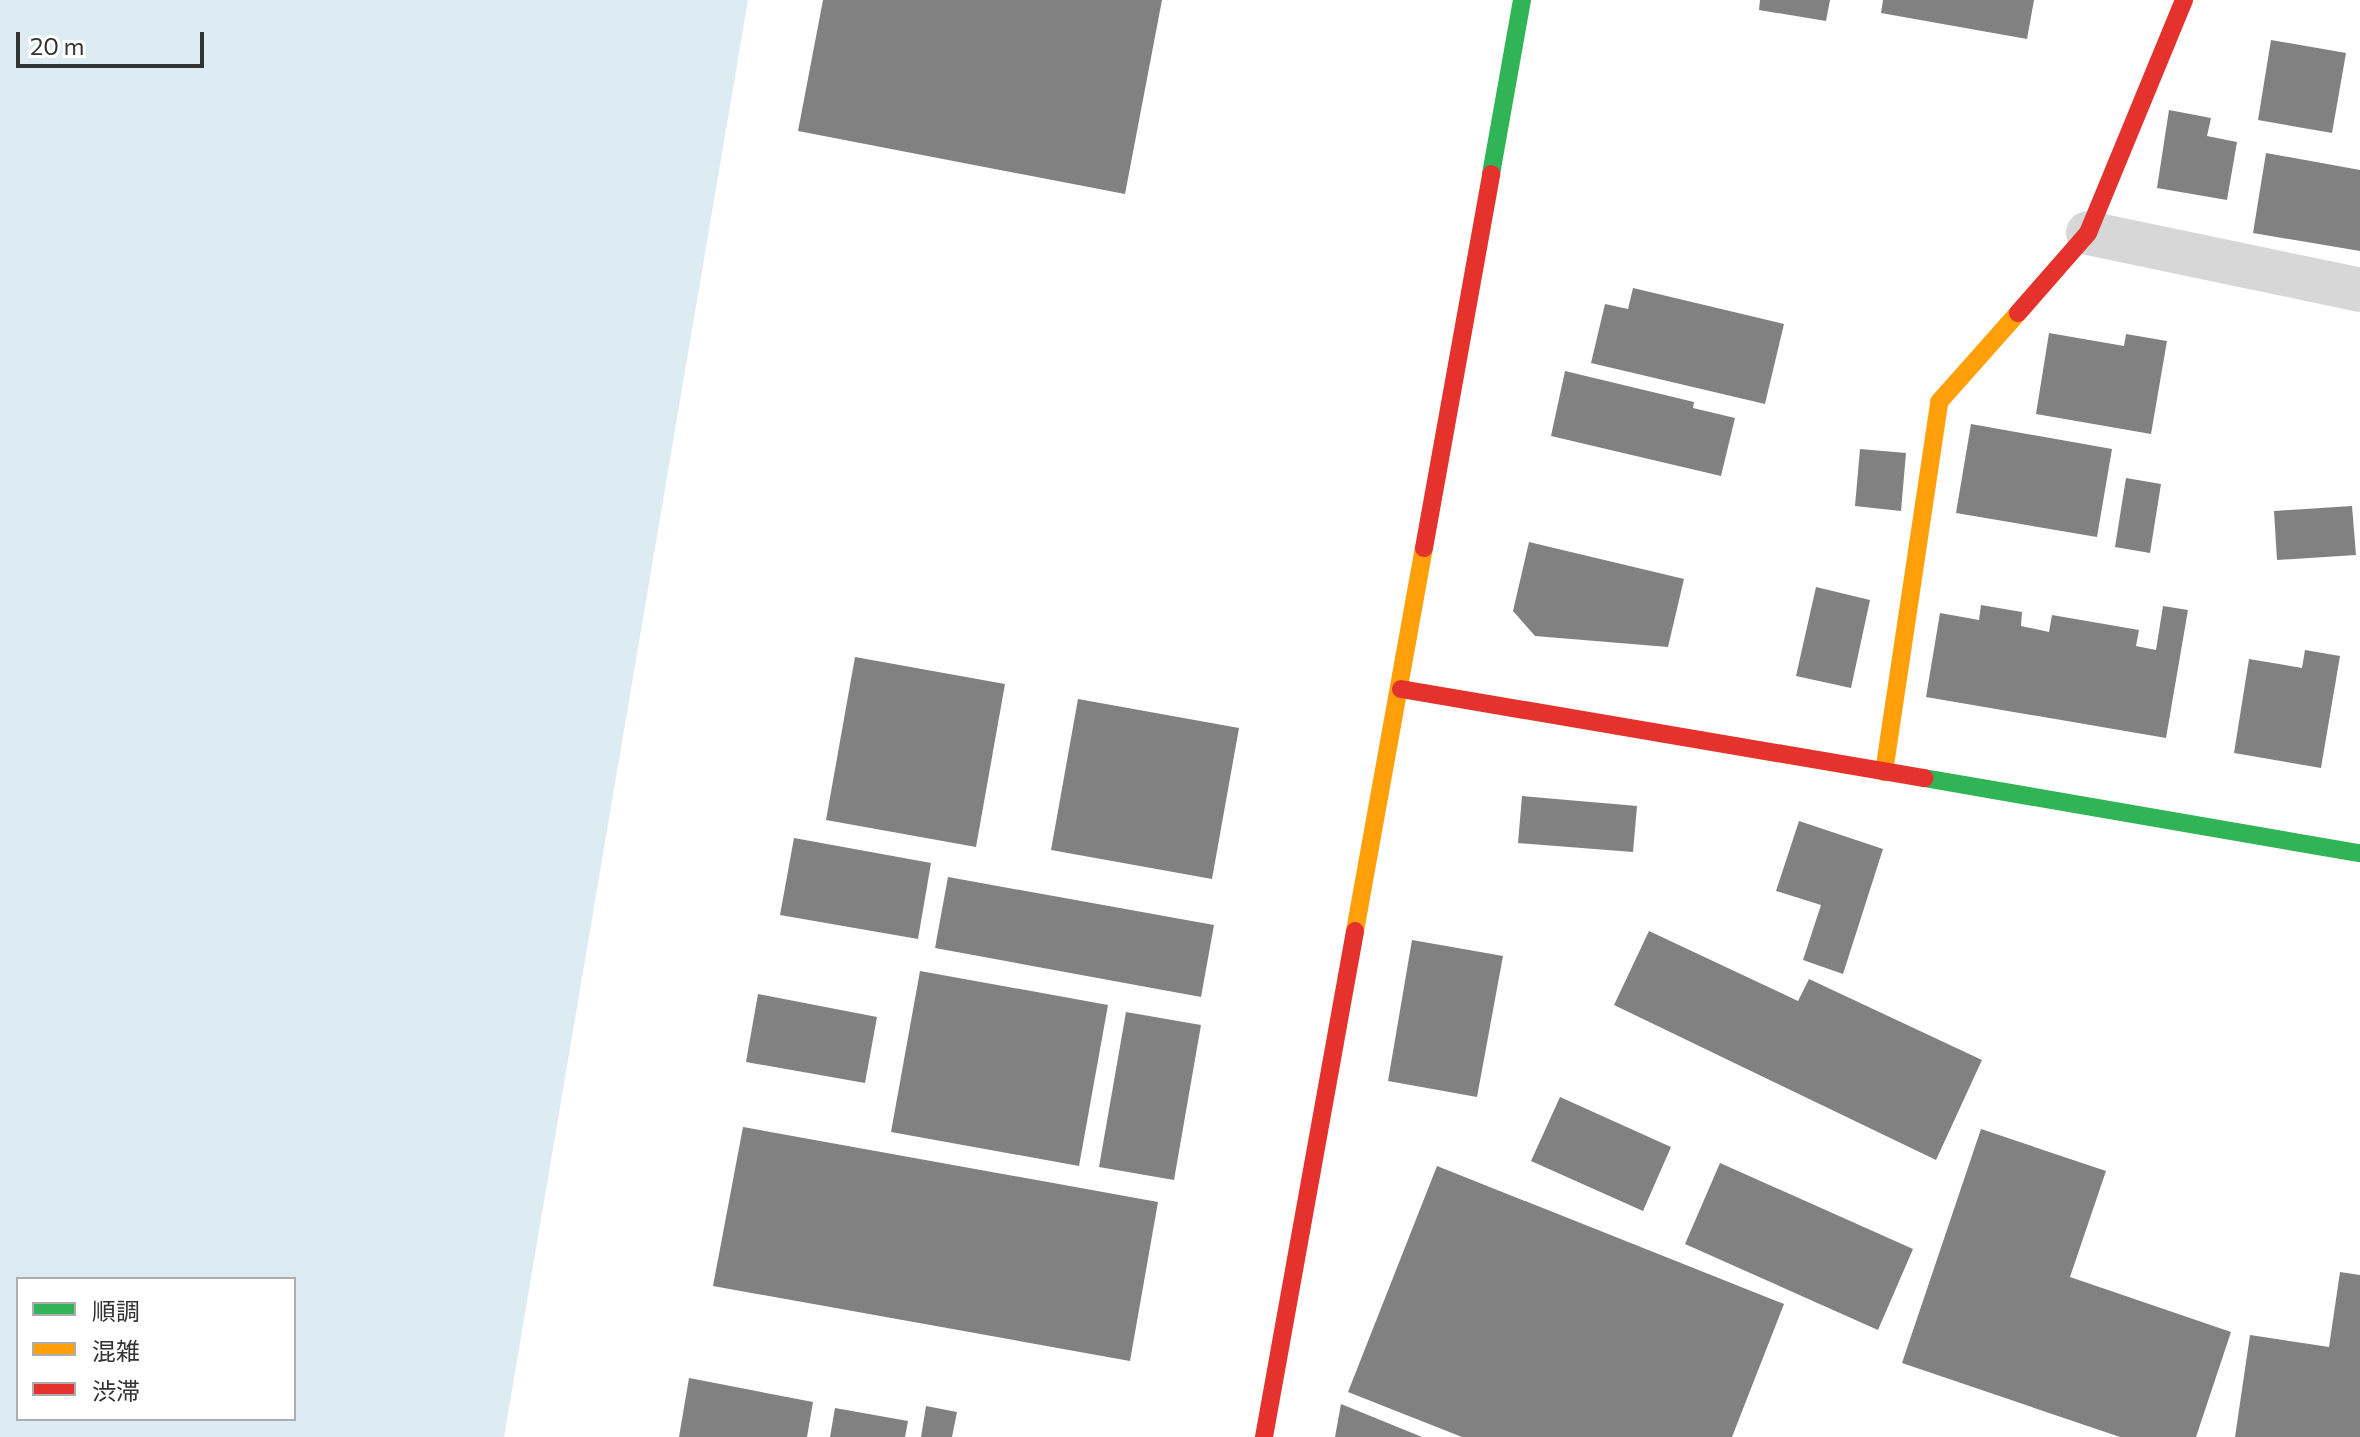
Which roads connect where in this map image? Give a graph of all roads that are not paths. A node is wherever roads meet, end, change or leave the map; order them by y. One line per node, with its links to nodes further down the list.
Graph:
1 (1522, 0): 5 (street)
2 (2184, 0): 3 (street)
3 (2088, 233): 4 (street); 6 (street)
4 (2360, 290)
5 (1401, 689): 6 (street); 8 (street)
6 (1884, 772): 7 (street)
7 (2360, 853)
8 (1264, 1437)

